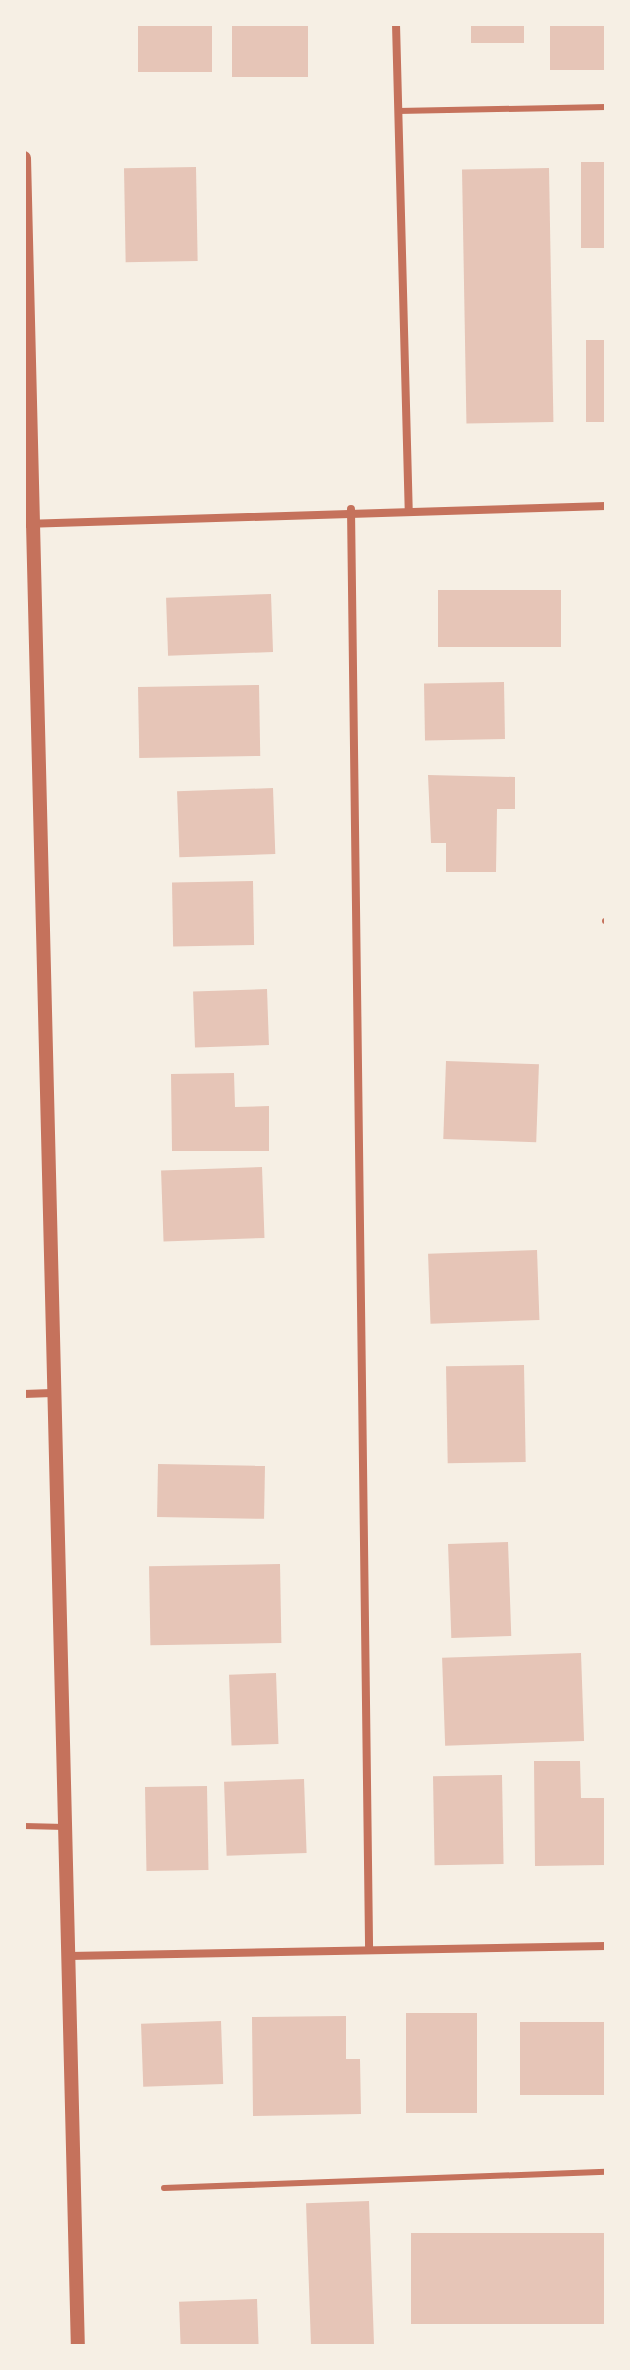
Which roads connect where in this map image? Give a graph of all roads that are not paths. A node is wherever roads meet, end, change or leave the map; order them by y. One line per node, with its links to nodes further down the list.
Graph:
1 (396, 24): 3 (street)
2 (606, 107): 3 (lane)
3 (398, 111): 6 (street)
4 (24, 158): 8 (street)
5 (606, 506): 6 (street)
6 (409, 508): 7 (street)
7 (351, 509): 8 (street); 14 (street)
8 (30, 524): 9 (street)
9 (52, 1393): 10 (street); 12 (street)
10 (24, 1394)
11 (24, 1826): 12 (lane)
12 (65, 1827): 15 (street)
13 (606, 1946): 14 (street)
14 (369, 1947): 15 (street)
15 (69, 1956): 18 (street)
16 (606, 2172): 17 (lane)
17 (164, 2188)
18 (78, 2346)

